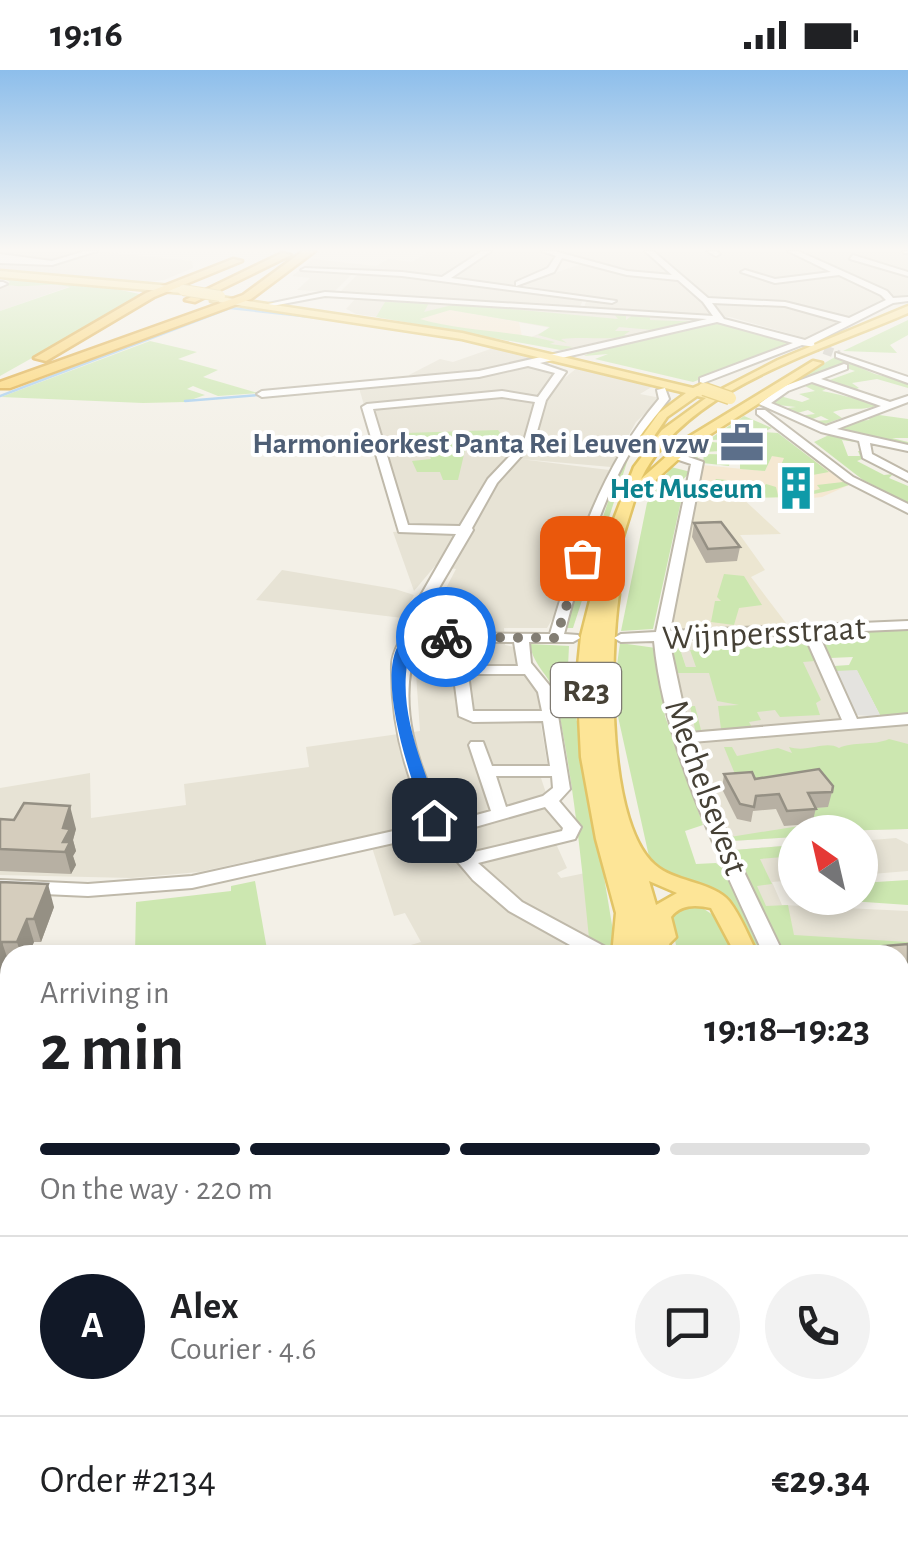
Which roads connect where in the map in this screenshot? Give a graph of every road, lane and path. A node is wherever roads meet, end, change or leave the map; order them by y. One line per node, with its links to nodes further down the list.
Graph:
1 (105, 321): 18 (highway)
2 (136, 321): 18 (highway)
3 (141, 321): 18 (highway)
4 (183, 321): 18 (highway)
5 (366, 321): 13 (main road)
6 (711, 321): 13 (street)
7 (726, 321): 12 (street)
8 (848, 321): 11 (street)
9 (856, 321): 11 (street)
10 (872, 321): 12 (main road, R23)
11 (852, 322): 12 (street)
12 (820, 348): 17 (street); 20 (main road, R23); 20 (main road); 20 (street); 26 (main road)
13 (562, 361): 14 (street); 14 (street); 19 (main road); 20 (main road); 24 (street)
14 (530, 363): 21 (street)
15 (844, 368): 16 (street)
16 (812, 379): 25 (street); 28 (street)
17 (908, 380)
18 (2, 384)
19 (659, 386): 20 (main road); 34 (street)
20 (701, 393): 26 (main road, bridge); 34 (main road, R23); 34 (main road)
21 (262, 394)
22 (908, 398): 25 (street)
23 (452, 400): 24 (street); 27 (street); 37 (street)
24 (541, 400): 37 (street)
25 (889, 401): 29 (street)
26 (744, 407): 28 (street); 28 (street); 33 (main road)
27 (457, 418)
28 (795, 425): 29 (street); 31 (street)
29 (826, 430): 30 (street); 31 (street)
30 (864, 438): 32 (street); 35 (street)
31 (804, 445): 36 (street)
32 (908, 448)
33 (674, 456): 34 (main road); 43 (street, Mechelsevest)
34 (635, 466): 41 (street); 55 (main road, R23); 58 (main road, R23)
35 (908, 478)
36 (908, 509)
37 (467, 530): 40 (street)
38 (908, 624): 39 (street, Wijnpersstraat)
39 (809, 630): 43 (street, Wijnpersstraat); 47 (street)
40 (410, 637): 41 (street); 54 (street)
41 (521, 638): 44 (street)
42 (621, 638): 43 (street, Wijnpersstraat)
43 (663, 638): 48 (street, Mechelsevest)
44 (529, 670): 45 (street); 45 (street)
45 (551, 716): 50 (street)
46 (908, 719): 47 (street)
47 (852, 724): 48 (street)
48 (682, 738): 66 (street, Mechelsevest)
49 (477, 745): 51 (street)
50 (561, 770): 51 (street); 52 (street)
51 (485, 772): 53 (street)
52 (549, 800): 53 (street); 56 (street)
53 (500, 813): 54 (street)
54 (438, 827): 56 (street); 57 (street)
55 (626, 846): 59 (main road); 63 (main road, R23)
56 (467, 860): 60 (street)
57 (0, 886)
58 (626, 910): 61 (main road); 62 (main road, R23)
59 (725, 913): 64 (main road); 65 (main road)
60 (586, 945)
61 (624, 945)
62 (638, 945)
63 (661, 945)
64 (663, 945)
65 (742, 945)
66 (769, 945)

